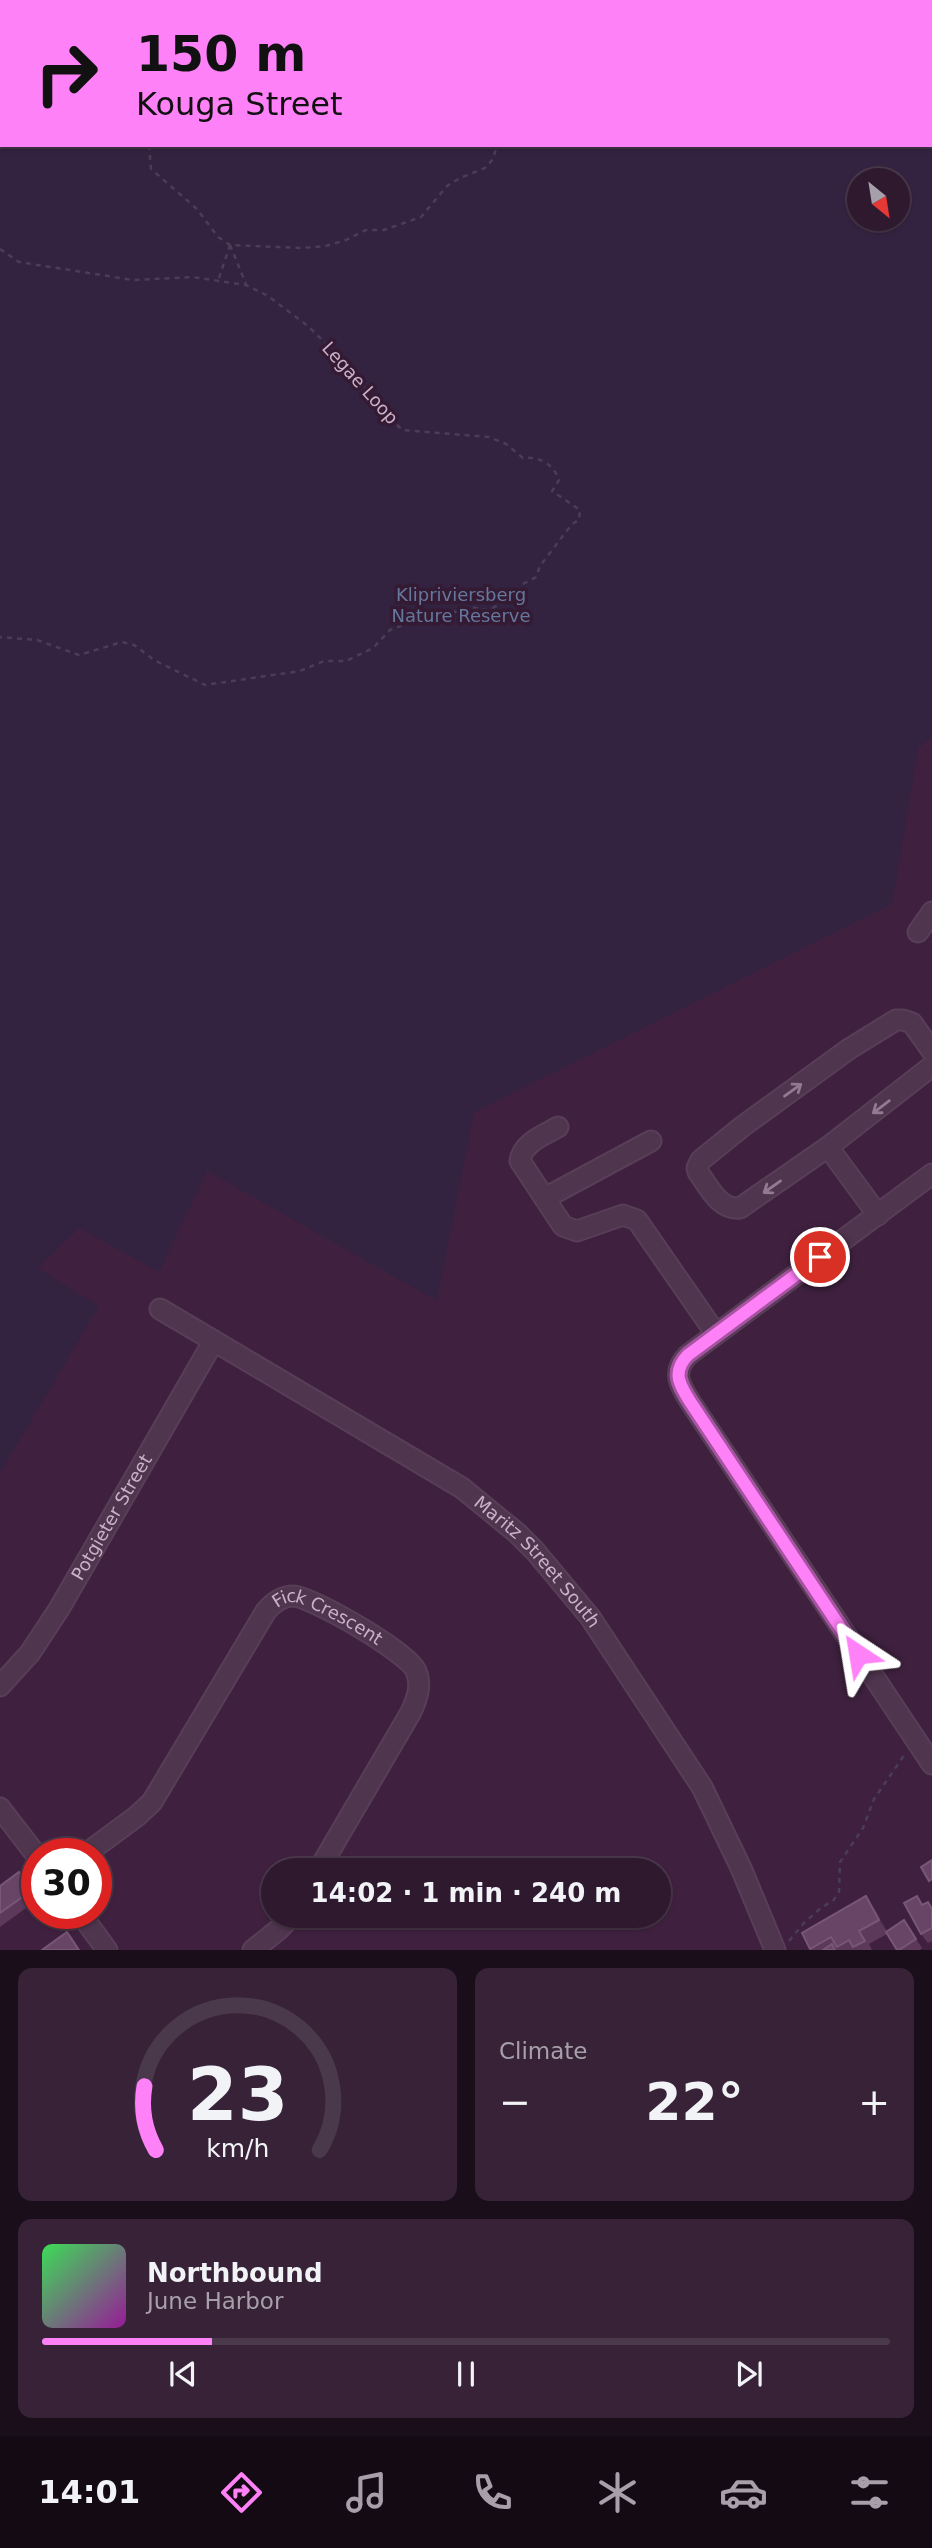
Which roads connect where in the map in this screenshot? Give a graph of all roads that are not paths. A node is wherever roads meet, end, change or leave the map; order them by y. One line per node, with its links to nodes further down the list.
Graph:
1 (932, 912): 2 (street)
2 (918, 932)
3 (932, 1051): 7 (street, one-way to 3)
4 (932, 1066): 7 (street, one-way to 7)
5 (558, 1127): 9 (street)
6 (651, 1141): 9 (street)
7 (828, 1147): 10 (street)
8 (932, 1174): 10 (street)
9 (545, 1198): 12 (street)
10 (877, 1214): 12 (street)
11 (160, 1309): 13 (street, Maritz Street South)
12 (716, 1334): 15 (street)
13 (213, 1342): 14 (street, Potgieter Street); 24 (street, Maritz Street South)
14 (0, 1686)
15 (932, 1764)
16 (0, 1808): 17 (street)
17 (23, 1838)
18 (108, 1838): 19 (street, Fick Crescent)
19 (326, 1858)
20 (280, 1928): 23 (street)
21 (92, 1929): 22 (street)
22 (107, 1950)
23 (253, 1950)
24 (775, 1950)

